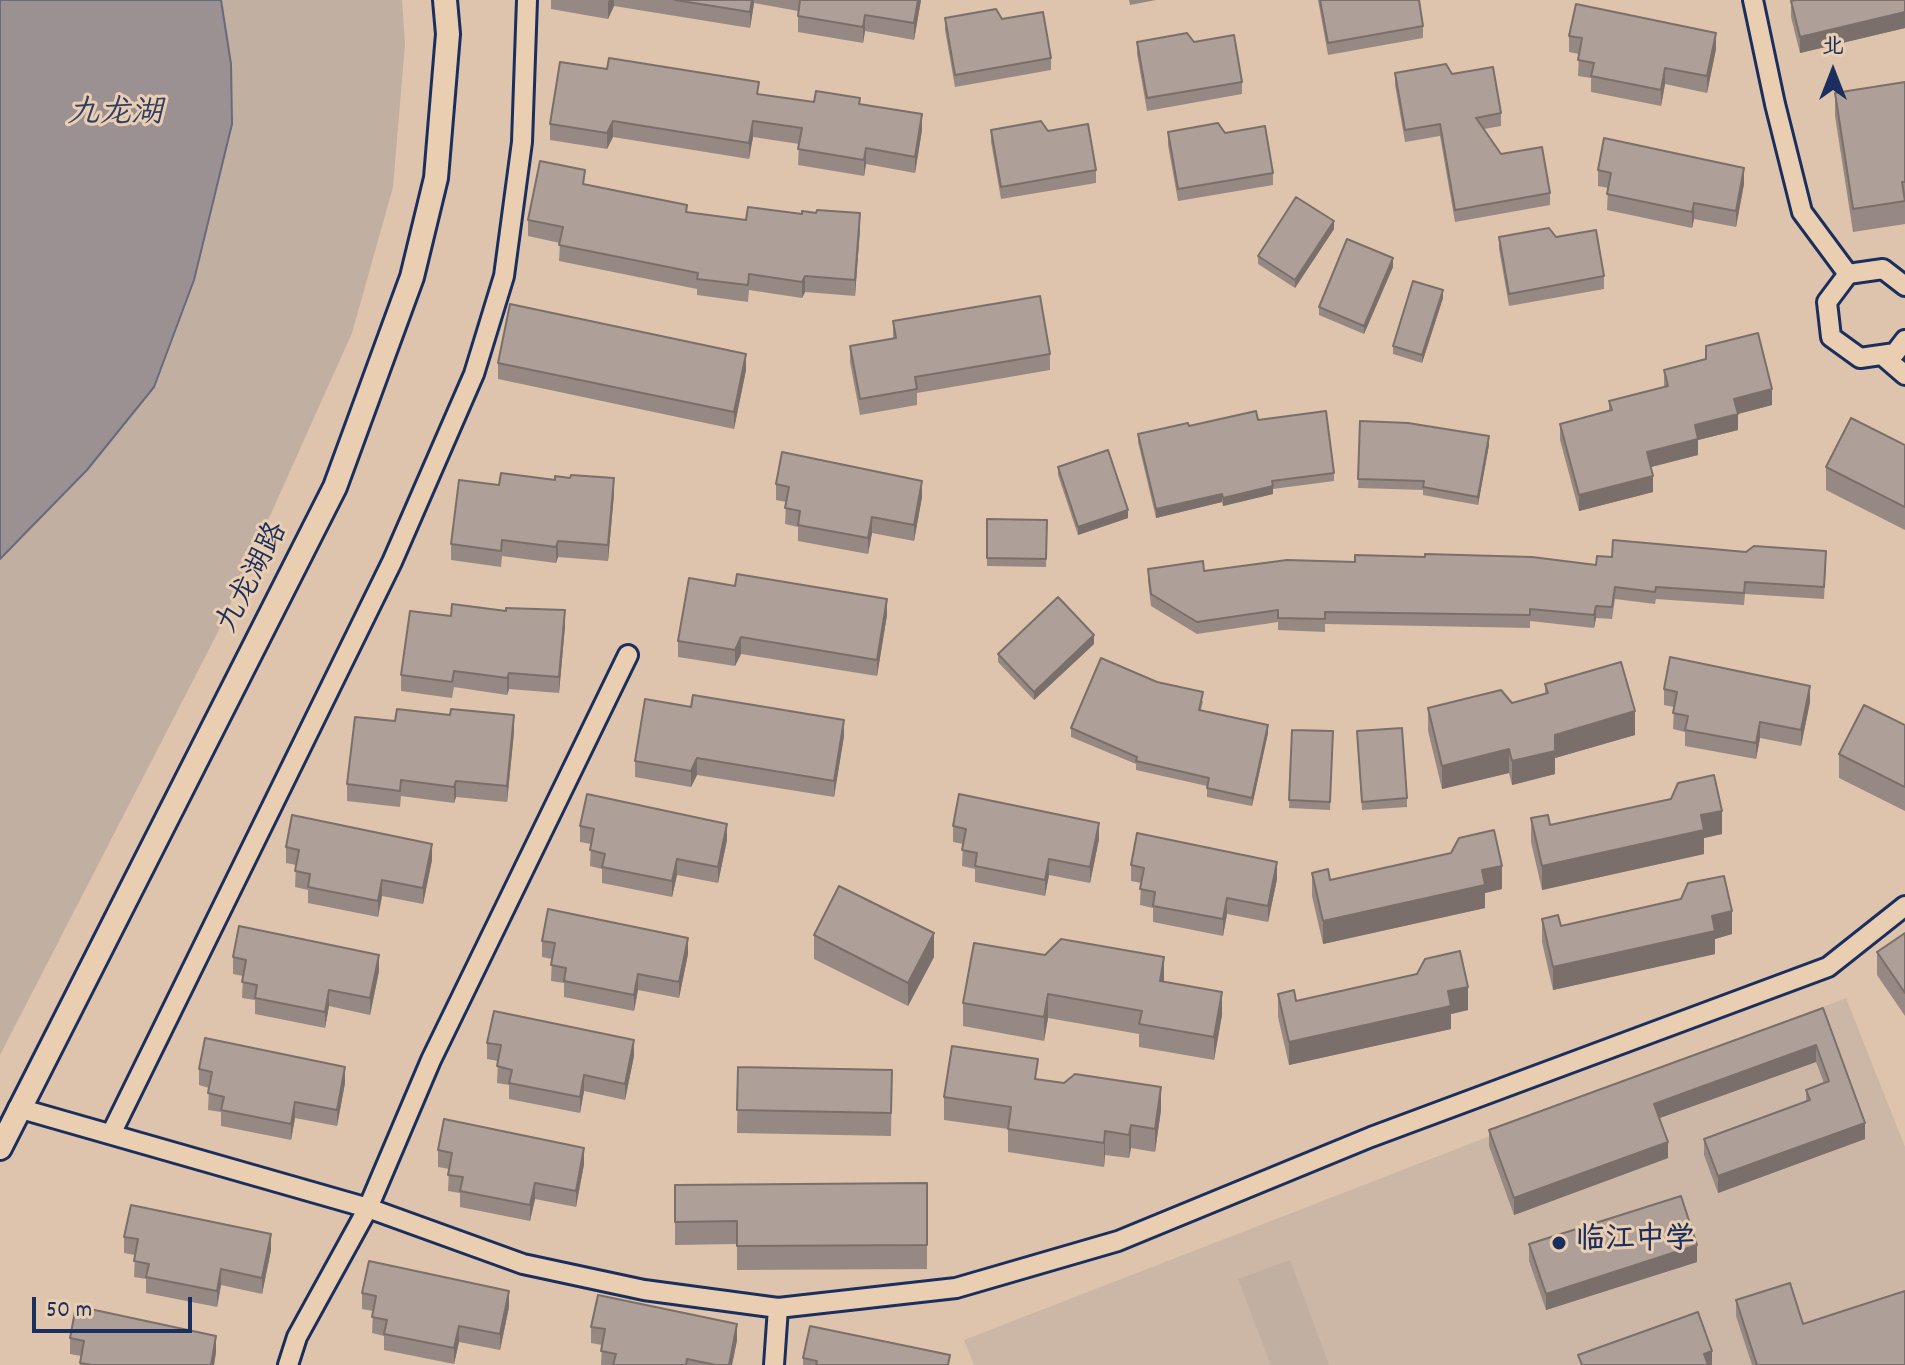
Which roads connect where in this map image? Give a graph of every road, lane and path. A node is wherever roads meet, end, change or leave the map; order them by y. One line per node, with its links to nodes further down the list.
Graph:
1 (445, 0): 11 (street, 九龙湖路)
2 (527, 0): 12 (street)
3 (1753, 0): 4 (street)
4 (1848, 274): 5 (street); 7 (street)
5 (1905, 286)
6 (1905, 340): 7 (street)
7 (1883, 356): 8 (street)
8 (1905, 375)
9 (628, 655): 14 (street)
10 (1905, 906): 15 (street)
11 (18, 1108): 12 (street); 13 (street, 九龙湖路)
12 (111, 1134): 14 (street)
13 (0, 1148)
14 (368, 1208): 15 (street); 16 (street)
15 (778, 1308): 17 (street)
16 (288, 1365)
17 (774, 1365)

